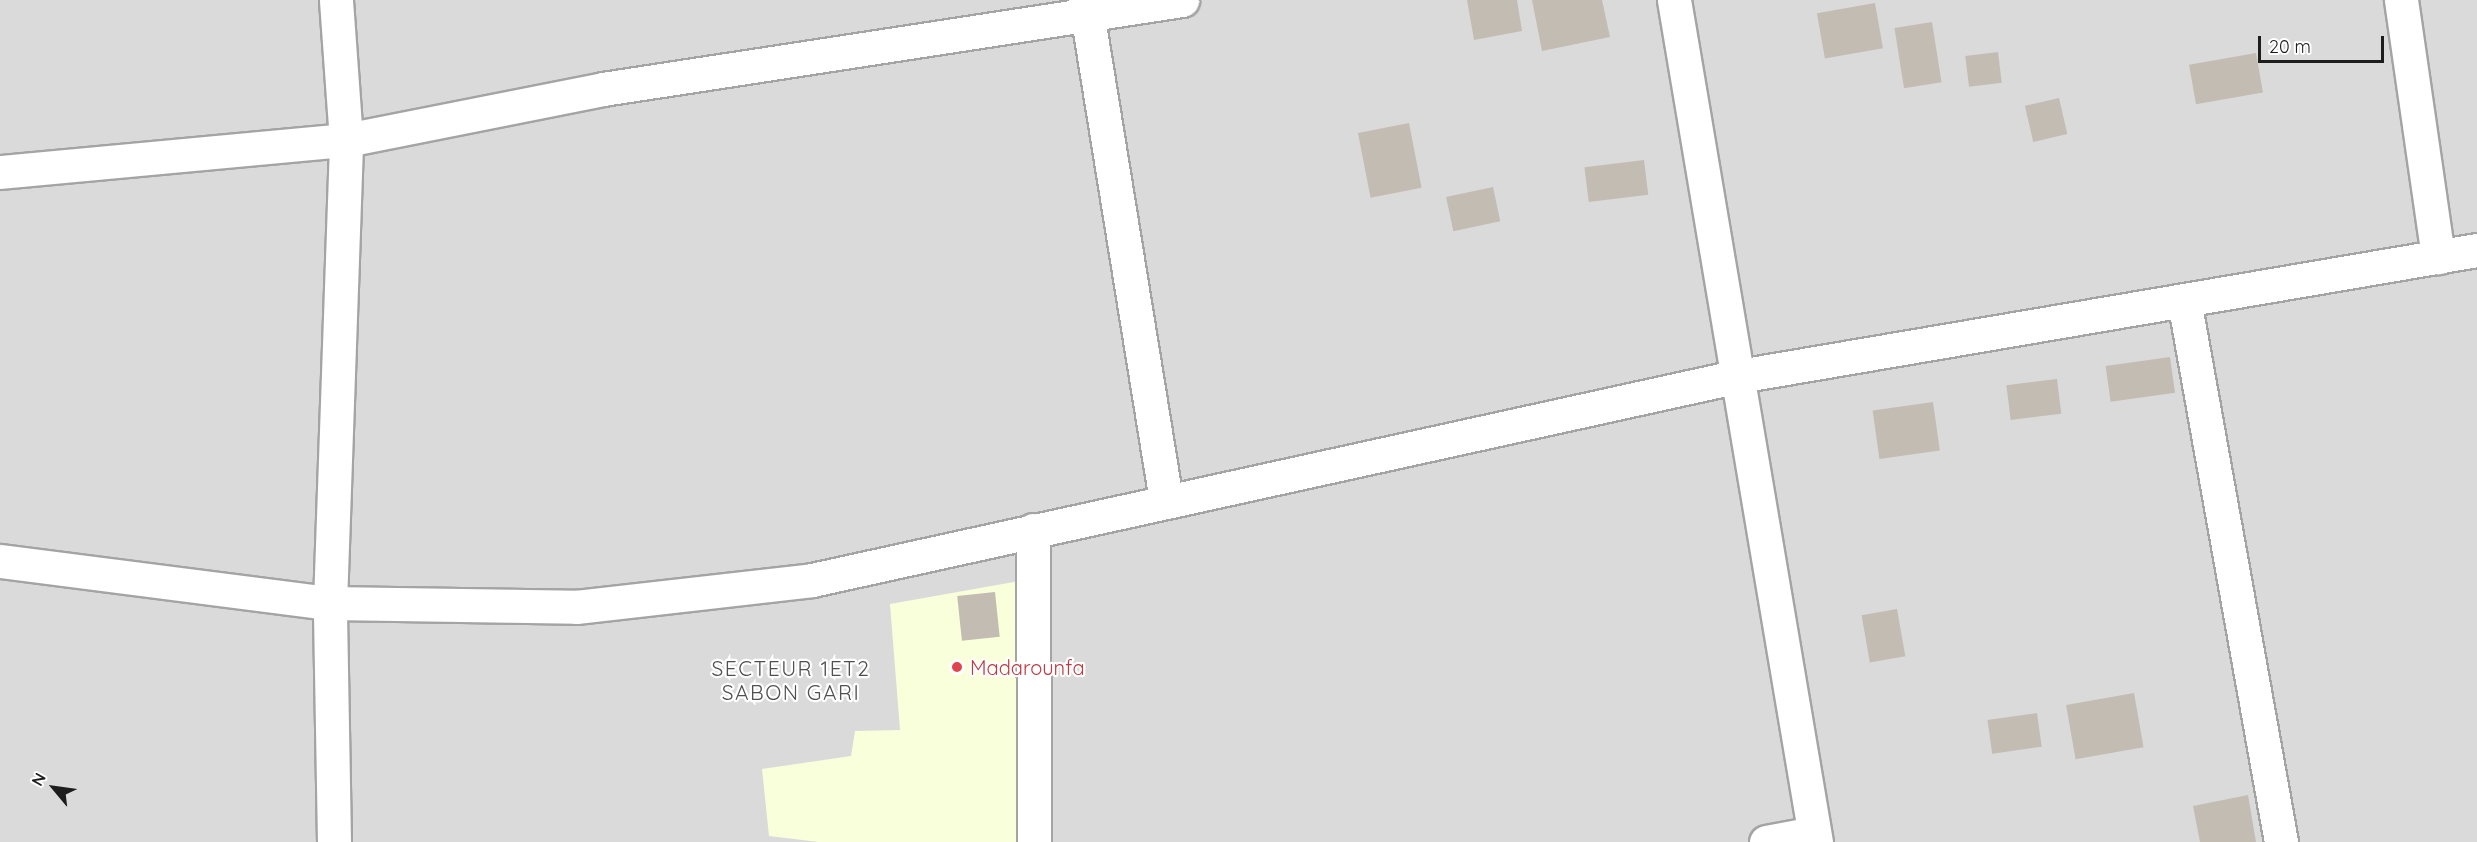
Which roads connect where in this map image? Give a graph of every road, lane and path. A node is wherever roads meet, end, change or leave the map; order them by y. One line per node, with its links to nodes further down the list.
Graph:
1 (336, 0): 6 (street)
2 (1182, 0): 5 (street)
3 (1674, 0): 11 (street)
4 (2401, 0): 9 (street)
5 (1086, 7): 6 (street); 12 (street)
6 (346, 140): 7 (street); 15 (street)
7 (0, 172)
8 (2477, 250): 9 (street)
9 (2438, 257): 10 (street)
10 (2184, 300): 11 (street); 20 (street)
11 (1739, 376): 12 (street); 16 (street)
12 (1166, 500): 13 (street)
13 (1033, 530): 15 (street); 18 (street)
14 (0, 561): 15 (street)
15 (330, 603): 17 (street)
16 (1815, 837): 19 (street)
17 (334, 842)
18 (1034, 842)
19 (1766, 842)
20 (2281, 842)

